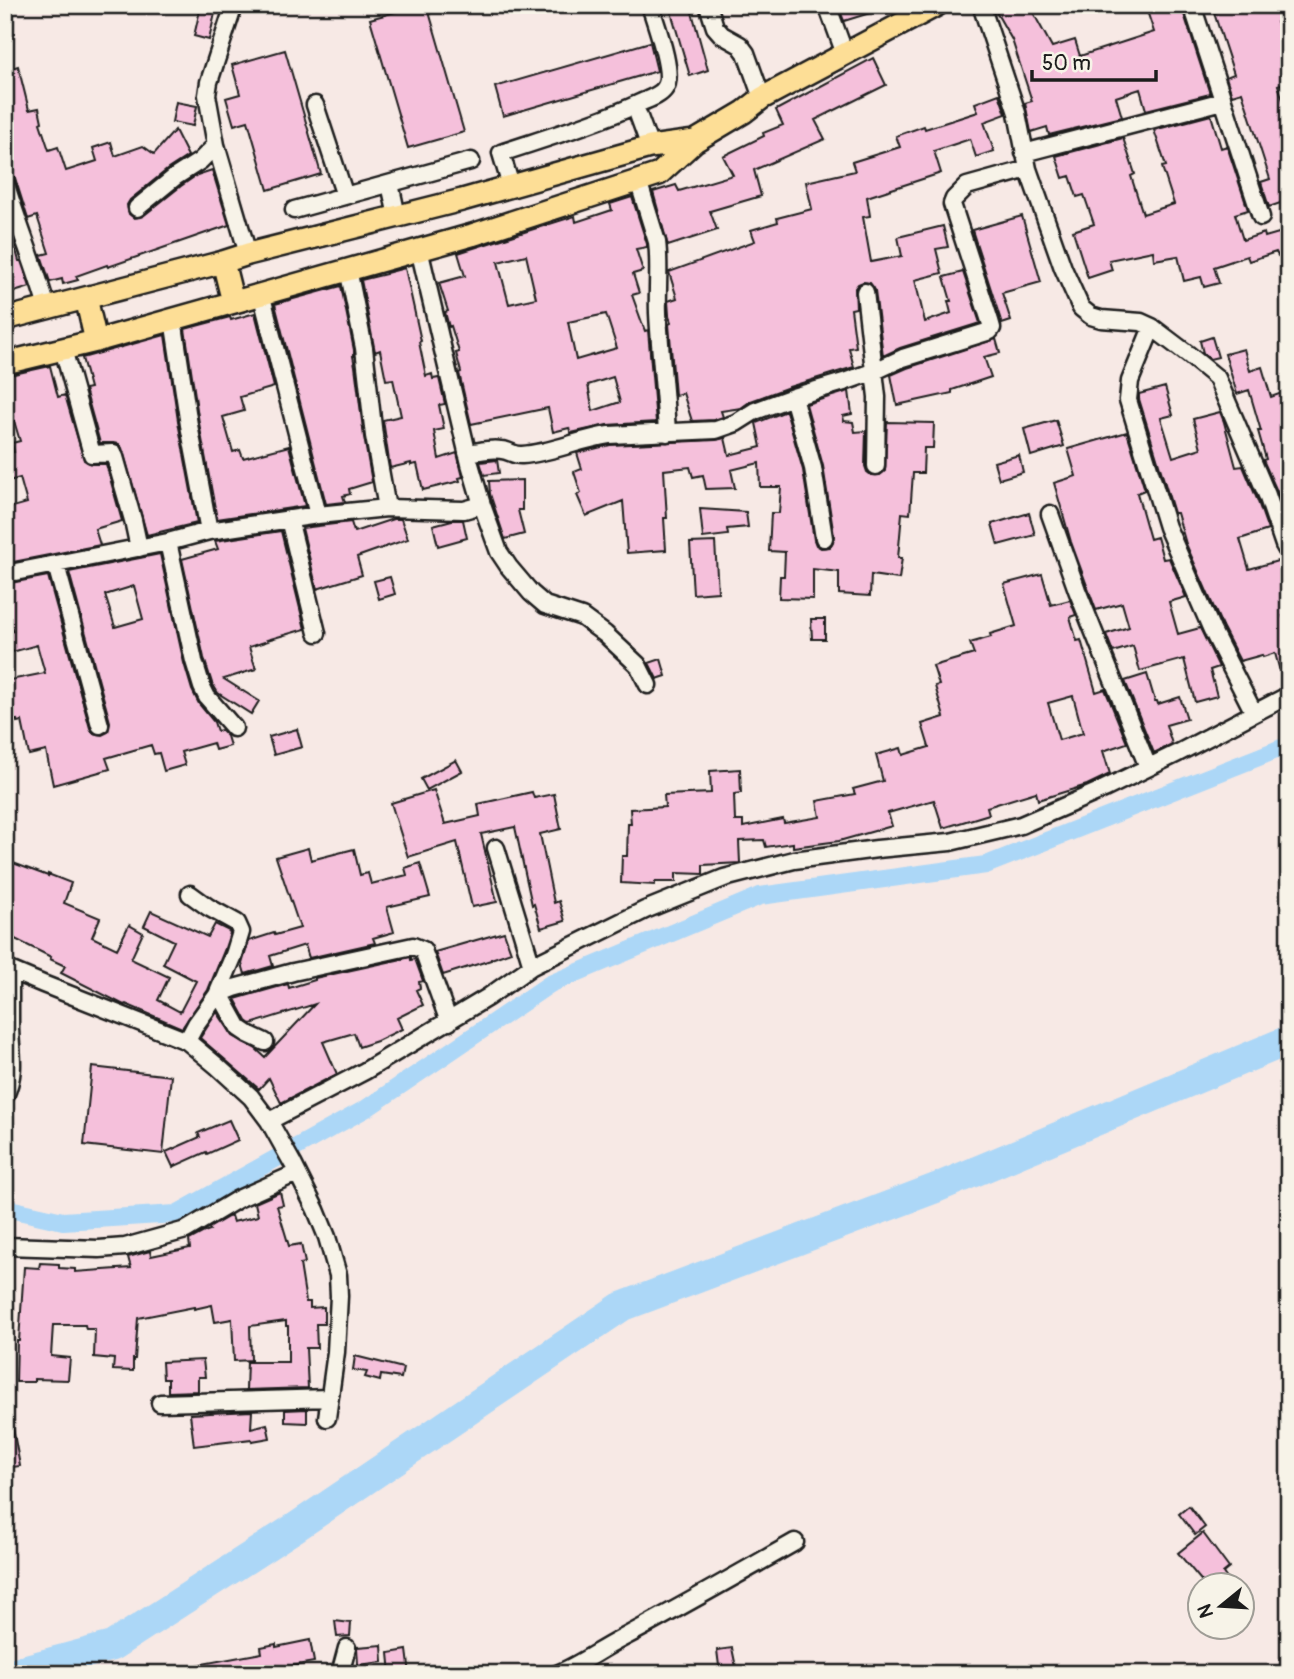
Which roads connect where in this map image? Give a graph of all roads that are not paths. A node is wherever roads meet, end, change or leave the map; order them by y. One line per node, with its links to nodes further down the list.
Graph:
1 (234, 5): 14 (street)
2 (650, 5): 12 (street)
3 (708, 5): 9 (street)
4 (827, 5): 8 (street)
5 (937, 5): 8 (main road)
6 (981, 5): 17 (street)
7 (1192, 5): 10 (street)
8 (845, 54): 9 (main road)
9 (762, 98): 13 (main road)
10 (1223, 101): 17 (street); 27 (street)
11 (315, 105): 22 (street)
12 (635, 106): 15 (street); 21 (street)
13 (695, 141): 15 (main road); 18 (main road)
14 (216, 145): 24 (street); 30 (street)
15 (650, 147): 21 (main road)
16 (471, 161): 20 (street)
17 (1026, 161): 40 (street); 44 (street)
18 (638, 180): 28 (main road); 46 (street)
19 (5, 182): 37 (street)
20 (390, 184): 22 (street); 26 (street)
21 (511, 186): 23 (main road)
22 (345, 196): 25 (street)
23 (462, 200): 26 (main road); 28 (main road)
24 (137, 208)
25 (294, 210)
26 (397, 216): 30 (main road)
27 (1261, 217)
28 (472, 235): 29 (main road)
29 (419, 249): 32 (main road); 47 (street)
30 (248, 254): 31 (main road)
31 (223, 262): 35 (main road); 36 (main road)
32 (348, 269): 34 (main road); 50 (street)
33 (865, 292): 44 (street)
34 (261, 293): 36 (main road); 52 (street)
35 (86, 298): 37 (main road); 41 (main road)
36 (233, 302): 39 (main road)
37 (47, 308): 38 (main road)
38 (5, 319)
39 (173, 319): 41 (main road); 54 (street)
40 (1152, 327): 58 (street); 64 (street)
41 (96, 341): 42 (main road)
42 (63, 349): 43 (main road); 57 (street)
43 (5, 363)
44 (875, 371): 45 (street); 48 (street)
45 (793, 397): 46 (street); 55 (street)
46 (667, 433): 47 (street)
47 (467, 453): 49 (street)
48 (876, 466)
49 (482, 505): 50 (street); 62 (street)
50 (387, 508): 52 (street)
51 (1050, 514): 67 (street)
52 (318, 515): 53 (street)
53 (289, 519): 54 (street); 61 (street)
54 (209, 531): 56 (street)
55 (824, 538)
56 (168, 542): 57 (street); 66 (street)
57 (139, 548): 59 (street)
58 (1289, 554)
59 (56, 565): 60 (street); 65 (street)
60 (5, 574)
61 (317, 633)
62 (649, 685)
63 (1289, 695): 64 (street)
64 (1254, 713): 67 (street)
65 (100, 725)
66 (234, 728)
67 (1148, 767): 70 (street)
68 (496, 848): 70 (street)
69 (190, 894): 72 (street)
70 (532, 966): 73 (street)
71 (8, 969): 74 (street); 76 (street)
72 (218, 995): 73 (street); 74 (street); 75 (street)
73 (449, 1022): 77 (street)
74 (187, 1041): 77 (street)
75 (265, 1042)
76 (5, 1096)
77 (273, 1127): 78 (street)
78 (295, 1169): 79 (street); 80 (street)
79 (5, 1246)
80 (330, 1398): 81 (street); 82 (street)
81 (159, 1403)
82 (327, 1418)
83 (795, 1542): 86 (street)
84 (347, 1648): 85 (street)
85 (340, 1674)
86 (557, 1674)

